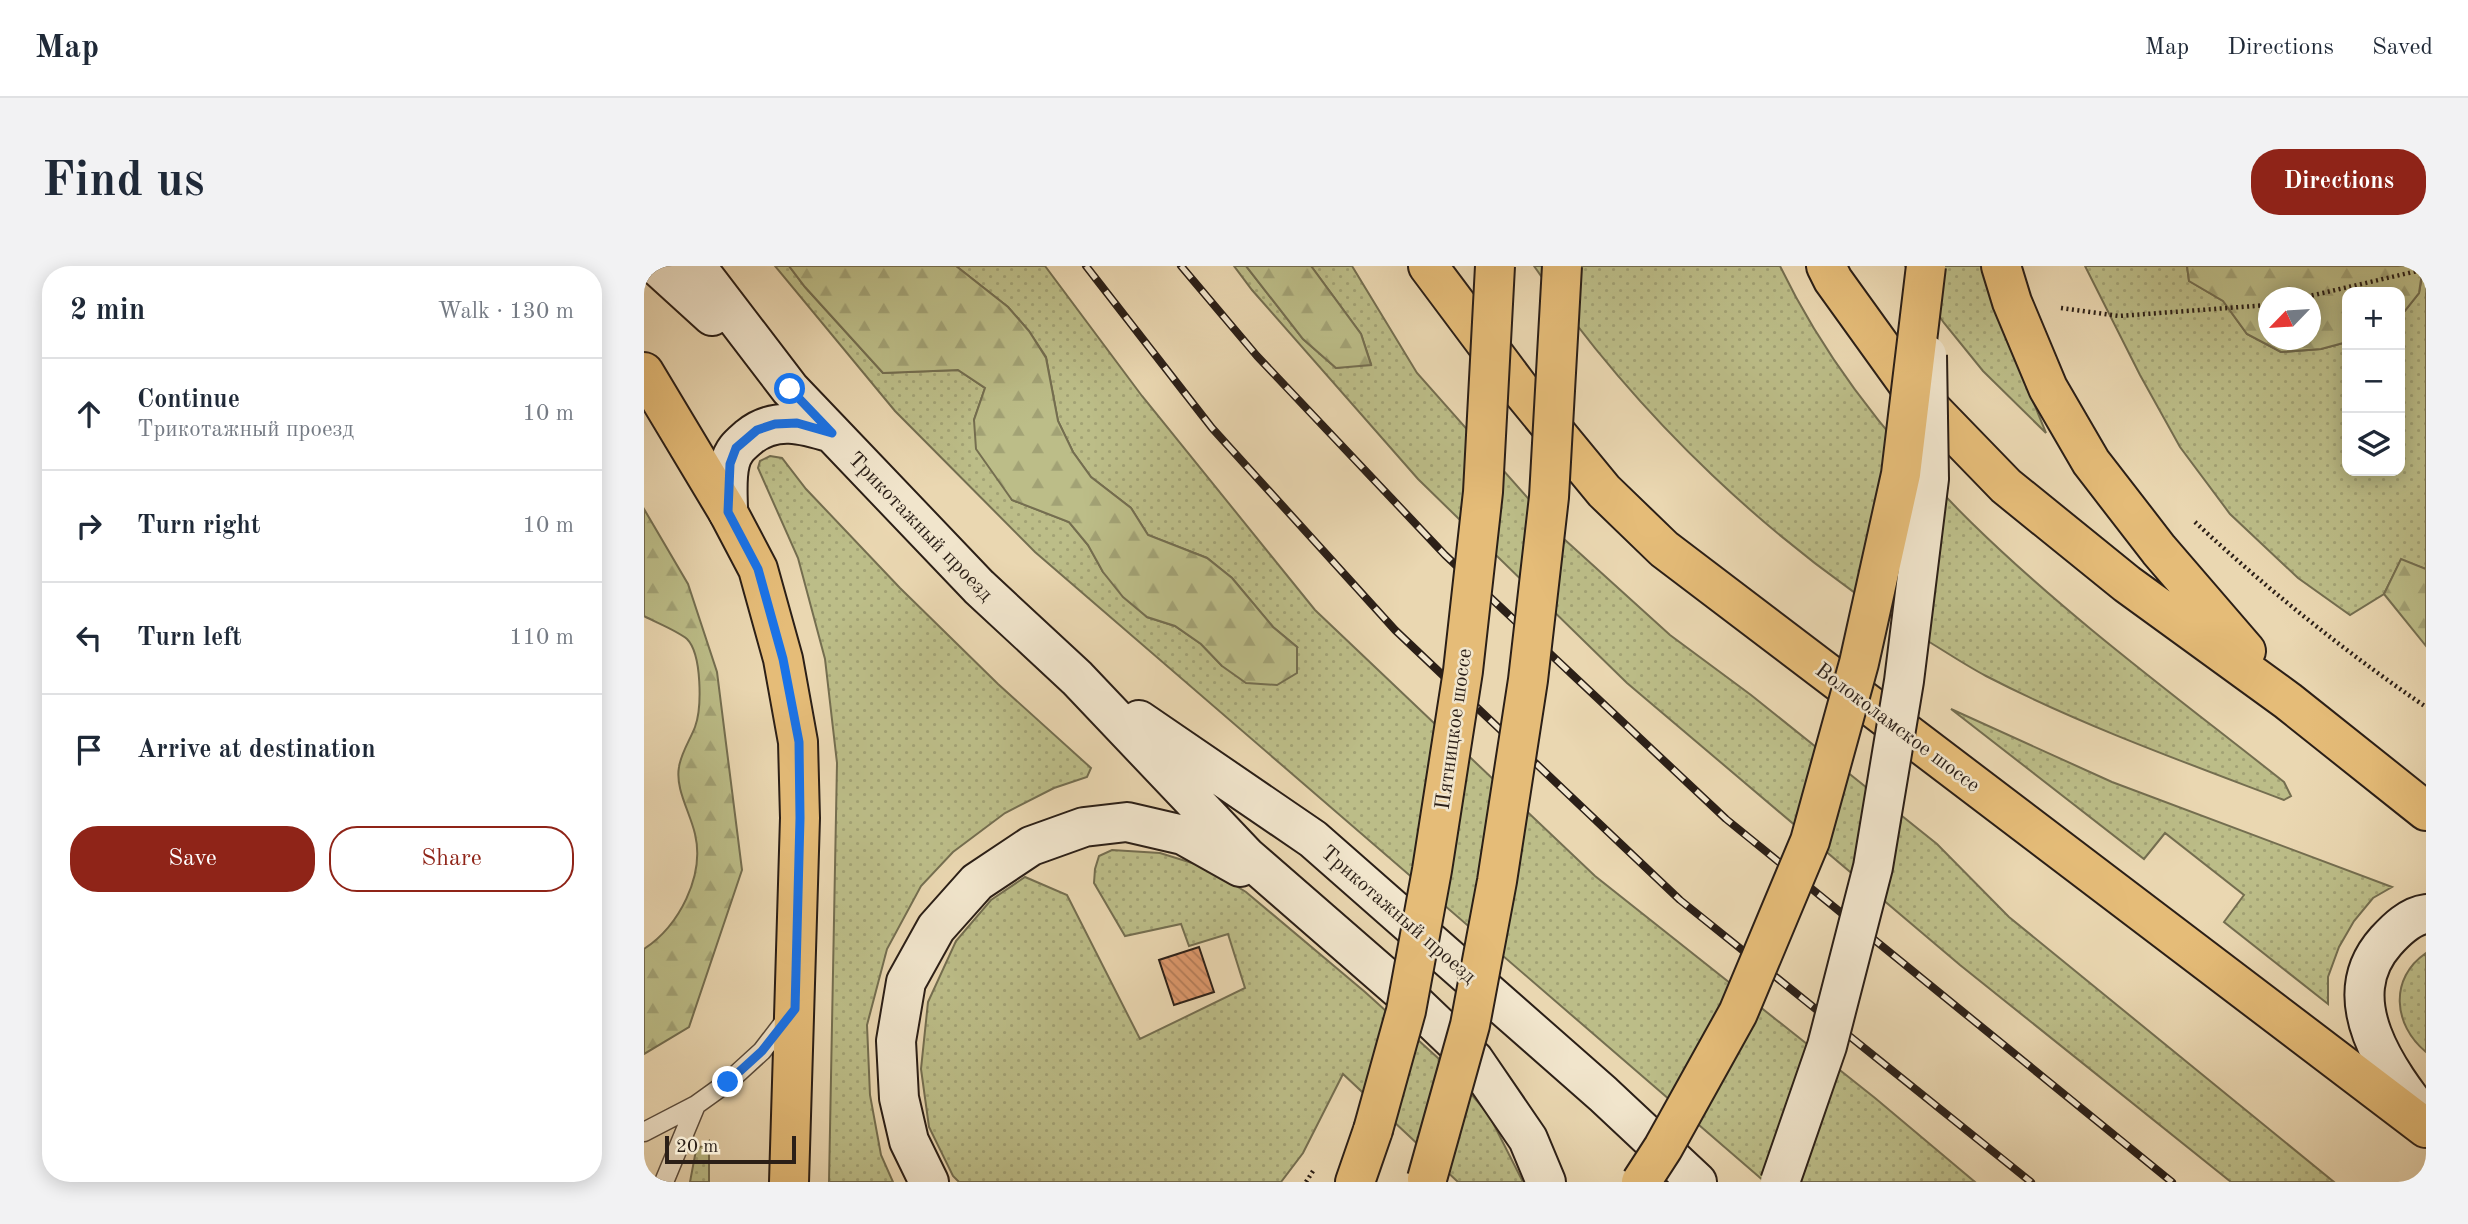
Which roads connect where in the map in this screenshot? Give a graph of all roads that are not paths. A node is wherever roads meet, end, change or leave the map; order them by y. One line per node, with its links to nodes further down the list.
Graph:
1 (657, 266): 10 (main road)
2 (696, 266): 10 (main road, Трикотажный проезд)
3 (1428, 266): 21 (main road, Волоколамское шоссе)
4 (1495, 266): 22 (main road, Пятницкое шоссе, bridge)
5 (1562, 266): 24 (main road, bridge)
6 (1826, 266): 14 (main road)
7 (1926, 266): 31 (main road, bridge); 33 (main road, bridge)
8 (2001, 266): 14 (main road)
9 (644, 372): 12 (main road)
10 (790, 389): 11 (main road, Трикотажный проезд)
11 (832, 433): 12 (main road); 13 (main road, Трикотажный проезд)
12 (728, 512): 18 (main road)
13 (1077, 678): 17 (main road, Трикотажный проезд); 32 (main road, Трикотажный проезд)
14 (2288, 701): 15 (main road)
15 (2418, 802)
16 (2426, 914): 20 (main road)
17 (1311, 915): 27 (main road); 30 (main road, Трикотажный проезд)
18 (795, 1009): 19 (lane); 26 (main road)
19 (696, 1105): 23 (lane); 25 (lane)
20 (2426, 1120)
21 (2426, 1128)
22 (1373, 1130): 28 (main road); 29 (main road, Пятницкое шоссе)
23 (644, 1132)
24 (1427, 1181)
25 (663, 1182)
26 (789, 1182)
27 (929, 1182)
28 (1338, 1182)
29 (1355, 1182)
30 (1546, 1182)
31 (1641, 1182)
32 (1697, 1182)
33 (1780, 1182)

